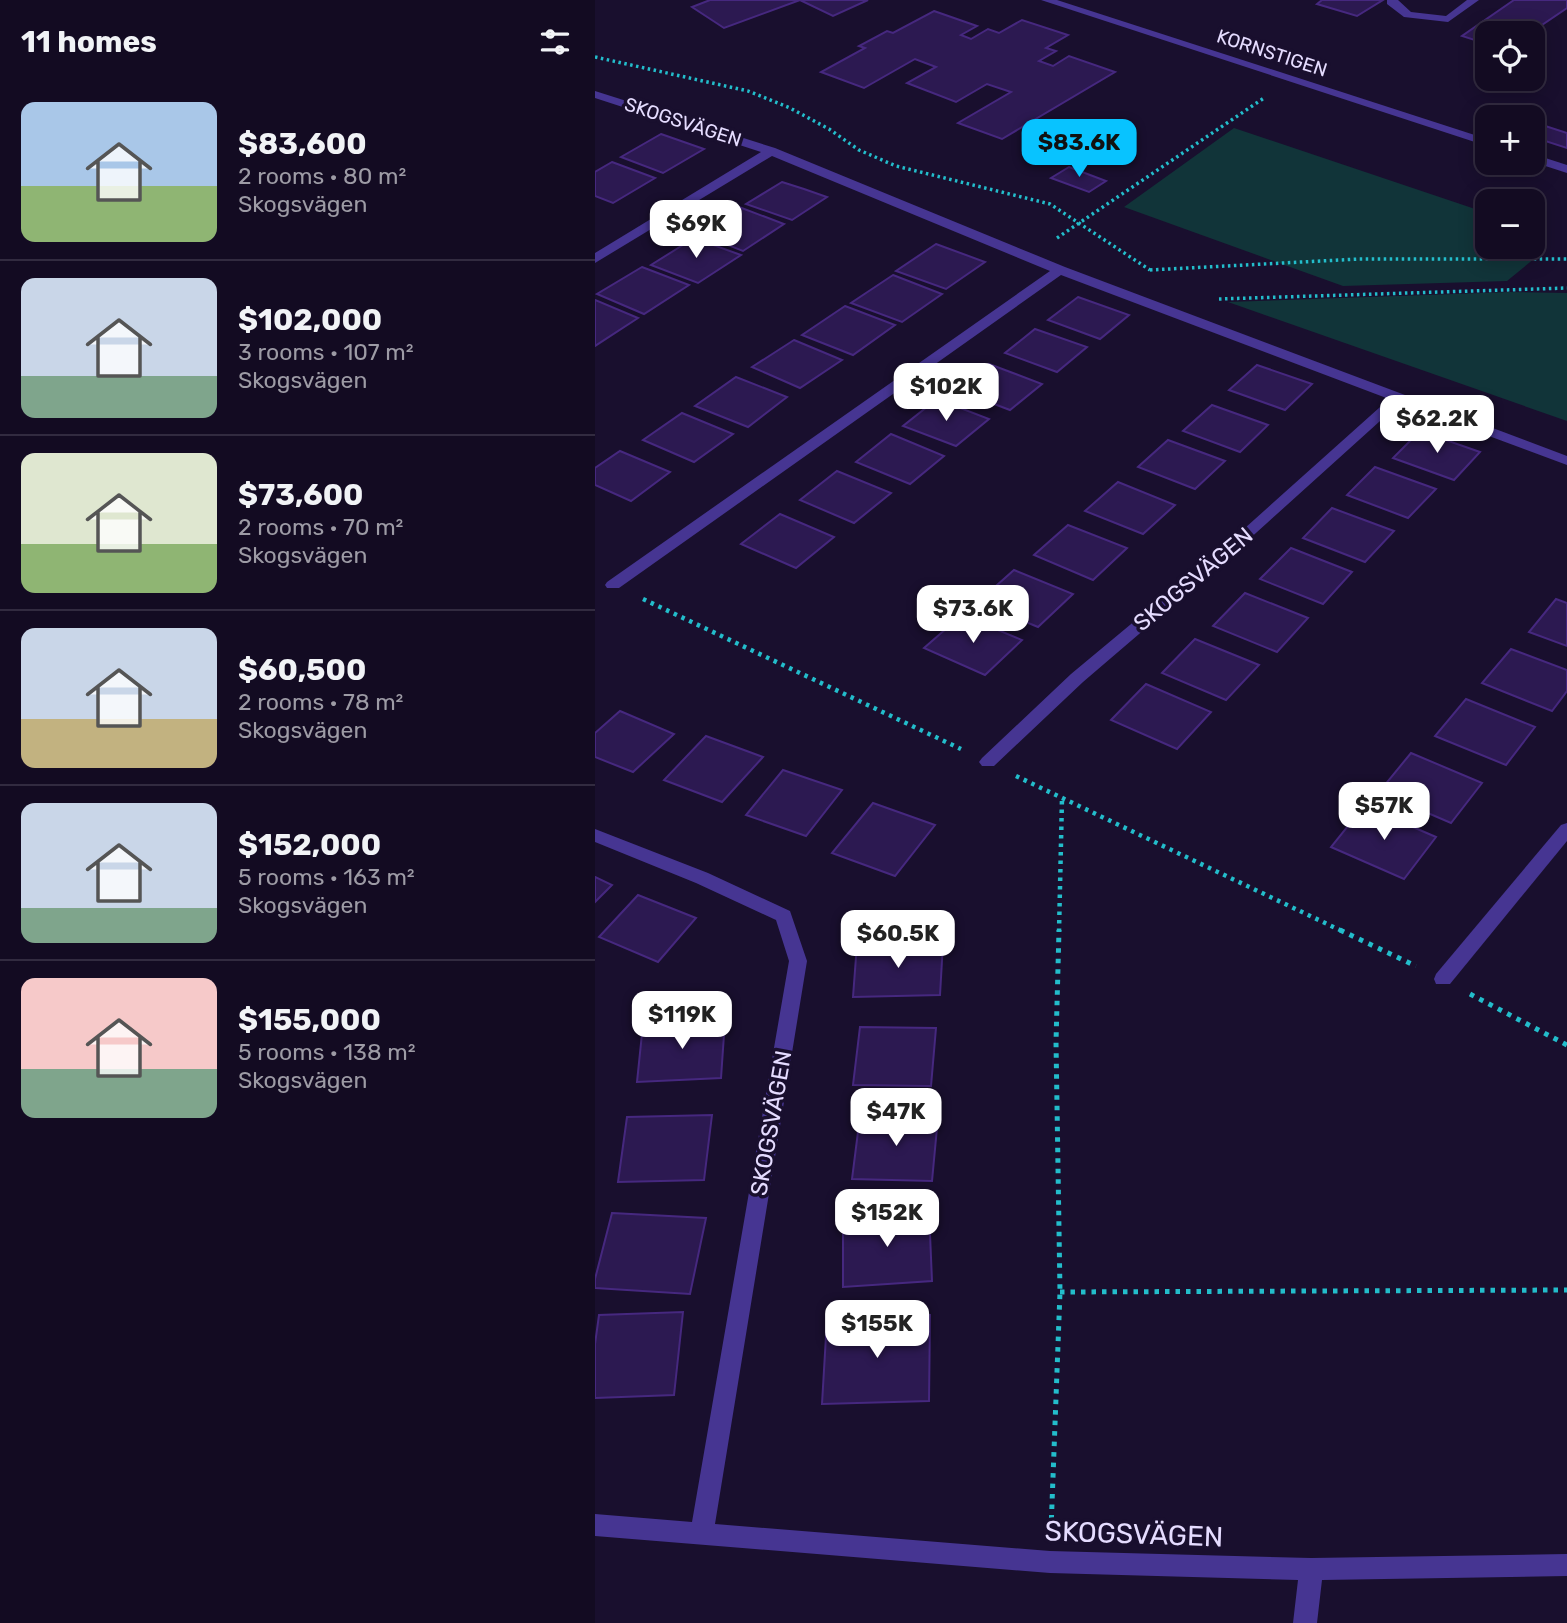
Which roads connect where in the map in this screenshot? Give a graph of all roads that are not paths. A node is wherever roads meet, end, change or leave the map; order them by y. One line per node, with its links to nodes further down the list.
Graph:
1 (1046, 0): 5 (street, KORNSTIGEN)
2 (1393, 0): 3 (street)
3 (1474, 0)
4 (595, 94): 6 (street, SKOGSVÄGEN)
5 (1475, 139)
6 (771, 151): 9 (street, SKOGSVÄGEN); 10 (street, SKOGSVÄGEN)
7 (1545, 162): 8 (street)
8 (1567, 169)
9 (595, 259)
10 (1060, 270): 11 (street, SKOGSVÄGEN); 13 (street)
11 (1399, 397): 12 (street, SKOGSVÄGEN); 14 (street, SKOGSVÄGEN)
12 (1567, 461)
13 (613, 584)
14 (988, 762)
15 (1567, 829): 17 (street)
16 (595, 835): 19 (street, SKOGSVÄGEN)
17 (1443, 979)
18 (595, 1525): 19 (street, SKOGSVÄGEN)
19 (701, 1535): 21 (street, SKOGSVÄGEN)
20 (1567, 1565): 21 (street, SKOGSVÄGEN)
21 (1311, 1569): 22 (street)
22 (1305, 1623)

